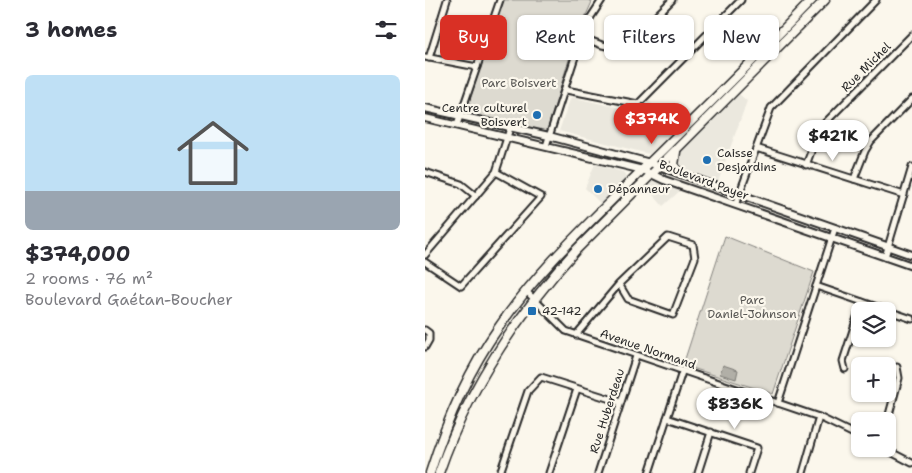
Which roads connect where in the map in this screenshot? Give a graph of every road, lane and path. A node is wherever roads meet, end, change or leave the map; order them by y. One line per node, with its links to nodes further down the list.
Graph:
1 (447, 0): 13 (street)
2 (500, 0): 15 (street)
3 (672, 0): 12 (street)
4 (741, 0): 16 (street)
5 (825, 0): 9 (main road)
6 (876, 0): 28 (street)
7 (599, 1): 10 (street)
8 (809, 1): 9 (street); 17 (main road)
9 (815, 10): 18 (main road)
10 (592, 15)
11 (912, 35): 33 (street, Rue Michel)
12 (594, 42)
13 (427, 58): 15 (street)
14 (574, 60): 16 (street)
15 (477, 67): 21 (street)
16 (565, 90): 25 (street)
17 (722, 90): 18 (main road); 32 (main road)
18 (728, 96): 30 (main road)
19 (912, 99): 41 (street)
20 (425, 108): 21 (street, Boulevard Payer)
21 (461, 116): 23 (street); 24 (street, Boulevard Payer)
22 (425, 118): 23 (street, Boulevard Payer)
23 (457, 125): 26 (street, Boulevard Payer)
24 (510, 128): 25 (street, Boulevard Payer); 26 (street)
25 (549, 136): 27 (street); 29 (street, Boulevard Payer)
26 (506, 137): 27 (street, Boulevard Payer); 38 (street)
27 (546, 146): 31 (street, Boulevard Payer)
28 (756, 148): 33 (street); 42 (street)
29 (599, 149): 31 (street); 32 (street, Boulevard Payer)
30 (677, 149): 34 (main road); 39 (main road)
31 (597, 158): 36 (street, Boulevard Payer)
32 (650, 163): 34 (street, Boulevard Payer); 36 (main road)
33 (806, 165): 41 (street)
34 (661, 167): 39 (street, Boulevard Payer); 40 (main road)
35 (912, 167): 43 (street)
36 (643, 170): 40 (street, Boulevard Payer); 56 (main road)
37 (425, 172): 44 (street)
38 (496, 172): 44 (street); 52 (street)
39 (679, 173): 42 (street, Boulevard Payer)
40 (653, 174): 45 (street, Boulevard Payer); 57 (main road)
41 (855, 179): 43 (street)
42 (740, 195): 45 (street); 46 (street, Boulevard Payer)
43 (903, 195): 48 (street)
44 (476, 196): 50 (street)
45 (736, 203): 47 (street, Boulevard Payer)
46 (835, 228): 47 (street); 48 (street, Boulevard Payer)
47 (832, 239): 51 (street, Boulevard Payer); 55 (street)
48 (887, 246): 49 (street, Boulevard Payer); 51 (street)
49 (912, 255)
50 (425, 256)
51 (885, 257): 53 (street, Boulevard Payer)
52 (425, 262)
53 (912, 266)
54 (619, 284): 54 (street); 62 (street)
55 (816, 286): 58 (street); 71 (street)
56 (527, 292): 57 (street, Avenue Normand); 79 (main road)
57 (534, 299): 62 (street, Avenue Normand); 80 (main road)
58 (862, 302)
59 (896, 314): 60 (street)
60 (912, 319)
61 (425, 330): 64 (street)
62 (576, 335): 65 (street, Avenue Normand)
63 (851, 336): 67 (street)
64 (425, 347)
65 (636, 356): 68 (street, Avenue Normand); 70 (street, Rue Huberdeau)
66 (897, 367): 72 (street)
67 (845, 369)
68 (682, 372): 71 (street, Avenue Normand); 74 (street)
69 (577, 389): 70 (street); 81 (street); 82 (street)
70 (621, 402): 83 (street, Rue Huberdeau)
71 (778, 403): 73 (street, Avenue Normand)
72 (890, 412)
73 (819, 417): 76 (street, Avenue Normand); 87 (street)
74 (667, 418): 75 (street); 84 (street)
75 (711, 432): 85 (street); 86 (street)
76 (851, 433)
77 (896, 455): 78 (street)
78 (912, 463)
79 (430, 473)
80 (439, 473)
81 (499, 473)
82 (549, 473)
83 (598, 473)
84 (649, 473)
85 (697, 473)
86 (749, 473)
87 (803, 473)

